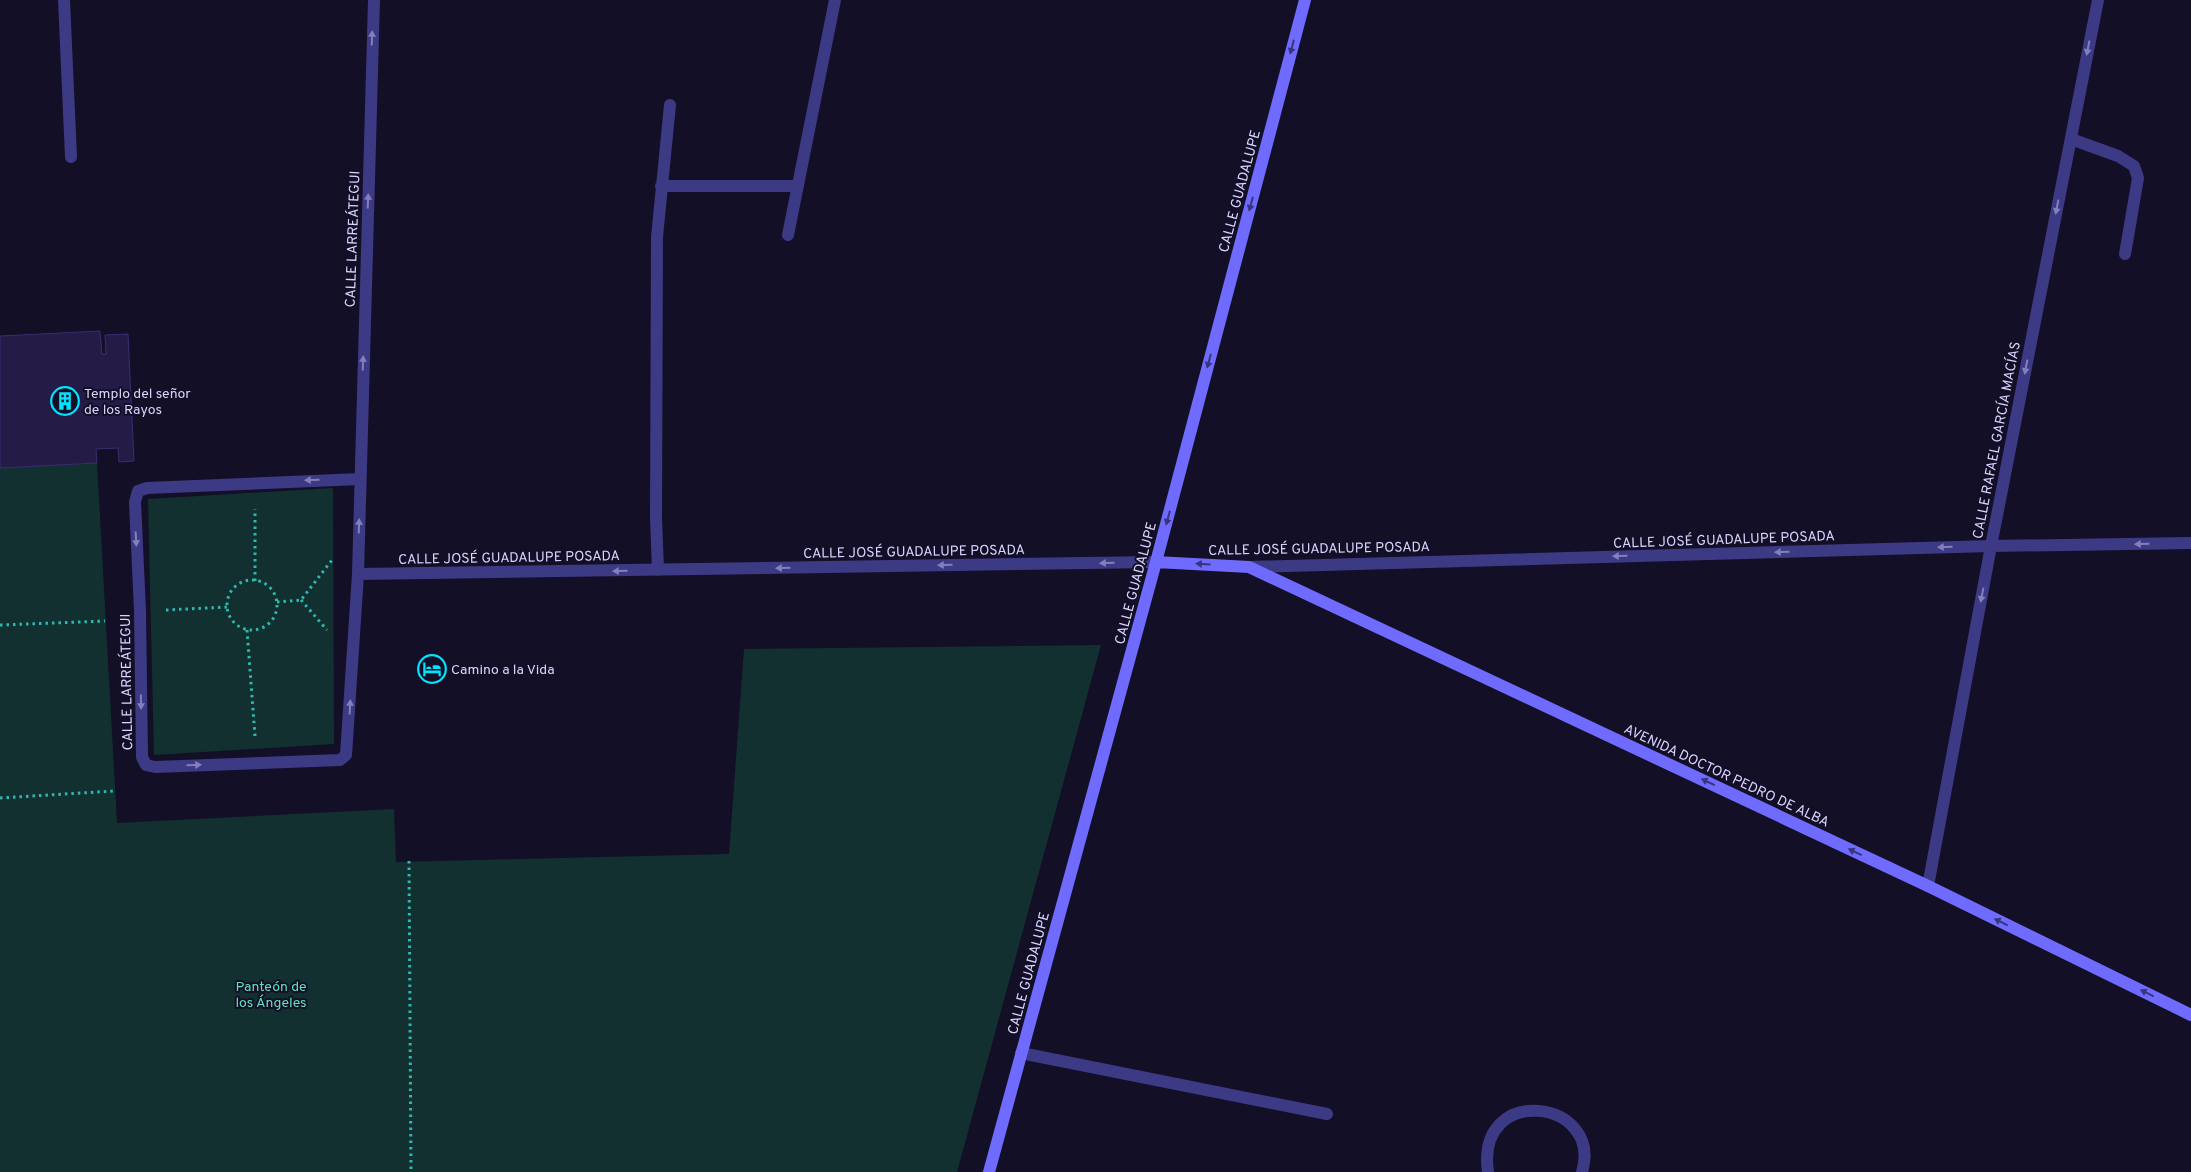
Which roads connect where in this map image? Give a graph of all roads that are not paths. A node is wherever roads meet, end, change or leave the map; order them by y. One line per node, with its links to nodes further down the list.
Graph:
1 (64, 0): 8 (street)
2 (374, 0): 13 (street, CALLE LARREÁTEGUI, one-way to 2)
3 (835, 0): 10 (street)
4 (1305, 0): 16 (street, CALLE GUADALUPE, one-way to 16)
5 (2098, 0): 7 (street, CALLE RAFAEL GARCÍA MACÍAS, one-way to 7)
6 (670, 105): 9 (street)
7 (2070, 139): 12 (street); 15 (street, CALLE RAFAEL GARCÍA MACÍAS, one-way to 15)
8 (71, 157)
9 (661, 186): 10 (street); 18 (street)
10 (798, 186): 11 (street)
11 (788, 234)
12 (2125, 254)
13 (360, 479): 19 (street, CALLE LARREÁTEGUI, one-way to 13); 19 (street, CALLE LARREÁTEGUI, one-way to 19)
14 (2191, 543): 15 (street, CALLE JOSÉ GUADALUPE POSADA, one-way to 15)
15 (1991, 546): 17 (street, CALLE JOSÉ GUADALUPE POSADA, one-way to 17); 20 (street, CALLE RAFAEL GARCÍA MACÍAS, one-way to 20)
16 (1156, 562): 17 (street, CALLE JOSÉ GUADALUPE POSADA, one-way to 16); 18 (street, CALLE JOSÉ GUADALUPE POSADA, one-way to 18); 22 (street, CALLE GUADALUPE)
17 (1250, 567): 20 (street, AVENIDA DOCTOR PEDRO DE ALBA, one-way to 17)
18 (658, 570): 19 (street, CALLE JOSÉ GUADALUPE POSADA, one-way to 19)
19 (358, 574)
20 (1928, 886): 21 (street, AVENIDA DOCTOR PEDRO DE ALBA, one-way to 20)
21 (2191, 1015)
22 (1021, 1053): 23 (street); 24 (street, CALLE GUADALUPE)
23 (1327, 1114)
24 (989, 1172)
25 (1488, 1172): 26 (street)
26 (1582, 1172)

